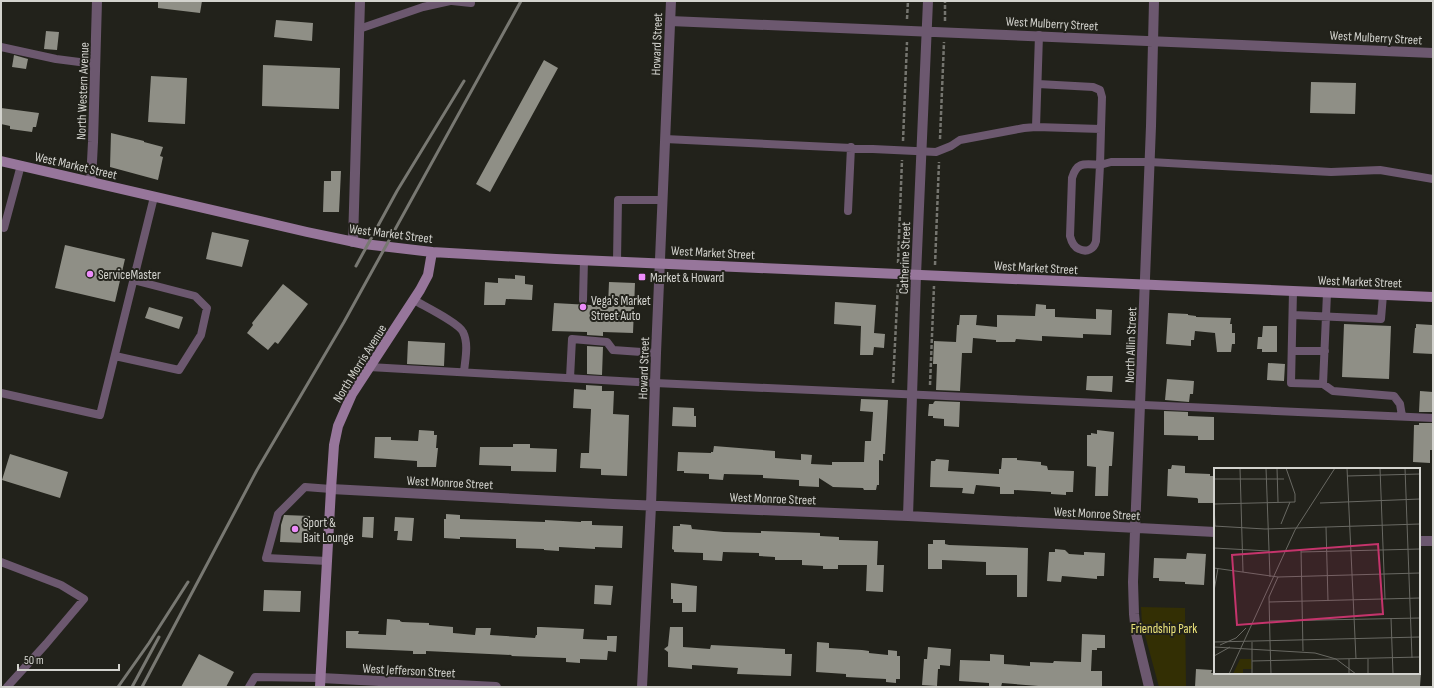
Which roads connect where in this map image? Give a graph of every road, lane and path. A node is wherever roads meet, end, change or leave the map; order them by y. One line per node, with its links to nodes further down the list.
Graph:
1 (97, 1): 19 (street, North Western Avenue)
2 (360, 1): 11 (street)
3 (451, 1): 9 (lane); 11 (lane)
4 (671, 1): 10 (street, Howard Street)
5 (908, 1): 12 (path)
6 (928, 1): 13 (street, Catherine Street)
7 (946, 1): 14 (path)
8 (1154, 1): 16 (street, North Allin Street)
9 (471, 3)
10 (670, 20): 12 (street, West Mulberry Street); 23 (street, Howard Street)
11 (359, 29): 38 (street)
12 (907, 30): 13 (street, West Mulberry Street); 25 (path)
13 (926, 31): 14 (street, West Mulberry Street); 26 (street, Catherine Street)
14 (944, 31): 15 (street, West Mulberry Street); 27 (path)
15 (1039, 35): 16 (street, West Mulberry Street); 20 (lane)
16 (1153, 41): 18 (street, West Mulberry Street); 29 (street, North Allin Street)
17 (1, 47): 19 (lane)
18 (1433, 53)
19 (96, 64): 33 (street, North Western Avenue)
20 (1038, 84): 21 (lane); 22 (lane)
21 (1036, 127): 22 (lane); 27 (lane)
22 (1101, 129): 31 (lane)
23 (665, 139): 24 (lane); 35 (street, Howard Street)
24 (851, 147): 25 (lane); 36 (lane)
25 (903, 150): 26 (lane); 43 (path)
26 (921, 151): 27 (lane); 44 (street, Catherine Street)
27 (939, 151): 45 (path)
28 (1, 161): 30 (street, West Market Street)
29 (1150, 162): 31 (lane); 32 (lane); 47 (street, North Allin Street)
30 (21, 165): 33 (street, West Market Street); 37 (lane)
31 (1100, 165): 31 (lane)
32 (1433, 179)
33 (91, 181): 34 (street, West Market Street)
34 (154, 197): 38 (street, West Market Street); 46 (lane)
35 (663, 200): 41 (lane); 42 (street, Howard Street)
36 (848, 211)
37 (1, 227)
38 (353, 242): 39 (street, West Market Street)
39 (432, 252): 40 (street, West Market Street); 52 (street, North Morris Avenue)
40 (584, 260): 41 (street, West Market Street); 53 (lane)
41 (617, 261): 42 (street, West Market Street)
42 (661, 263): 43 (street, West Market Street); 58 (street, Howard Street)
43 (898, 274): 44 (street, West Market Street); 66 (path)
44 (916, 275): 45 (street, West Market Street); 67 (street, Catherine Street)
45 (935, 276): 47 (street, West Market Street); 68 (path)
46 (133, 280): 59 (lane); 59 (lane)
47 (1144, 285): 48 (street, West Market Street); 69 (street, North Allin Street)
48 (1293, 291): 49 (street, West Market Street); 54 (lane)
49 (1327, 293): 50 (street, West Market Street); 55 (lane)
50 (1382, 295): 51 (street, West Market Street); 55 (lane)
51 (1433, 297)
52 (414, 300): 60 (street, North Morris Avenue); 61 (lane)
53 (583, 300)
54 (1293, 315): 55 (lane); 56 (lane)
55 (1326, 317): 57 (lane)
56 (1292, 351): 57 (lane); 64 (lane)
57 (1325, 352): 64 (lane)
58 (656, 353): 62 (lane); 63 (street, Howard Street)
59 (114, 356): 65 (lane)
60 (369, 367): 61 (lane); 72 (street, North Morris Avenue)
61 (464, 372): 62 (lane)
62 (570, 378): 63 (lane)
63 (655, 383): 66 (lane); 73 (street, Howard Street)
64 (1324, 384): 70 (lane)
65 (1, 392)
66 (893, 394): 67 (lane)
67 (912, 395): 68 (lane); 74 (street, Catherine Street)
68 (930, 395): 69 (lane)
69 (1141, 405): 70 (lane); 75 (street, North Allin Street)
70 (1402, 416): 71 (lane)
71 (1433, 418)
72 (331, 489): 73 (street, West Monroe Street); 79 (street, North Morris Avenue); 79 (lane)
73 (651, 506): 74 (street, West Monroe Street); 85 (street, Howard Street)
74 (908, 516): 75 (street, West Monroe Street)
75 (1135, 528): 76 (street, West Monroe Street); 86 (street, North Allin Street)
76 (1214, 532)
77 (1420, 541): 78 (street)
78 (1433, 541)
79 (327, 561): 81 (street, North Morris Avenue)
80 (1, 562): 82 (lane)
81 (320, 683): 83 (lane); 84 (street, West Jefferson Street)
82 (7, 687)
83 (249, 687)
84 (496, 687)
85 (642, 687)
86 (1149, 687)

